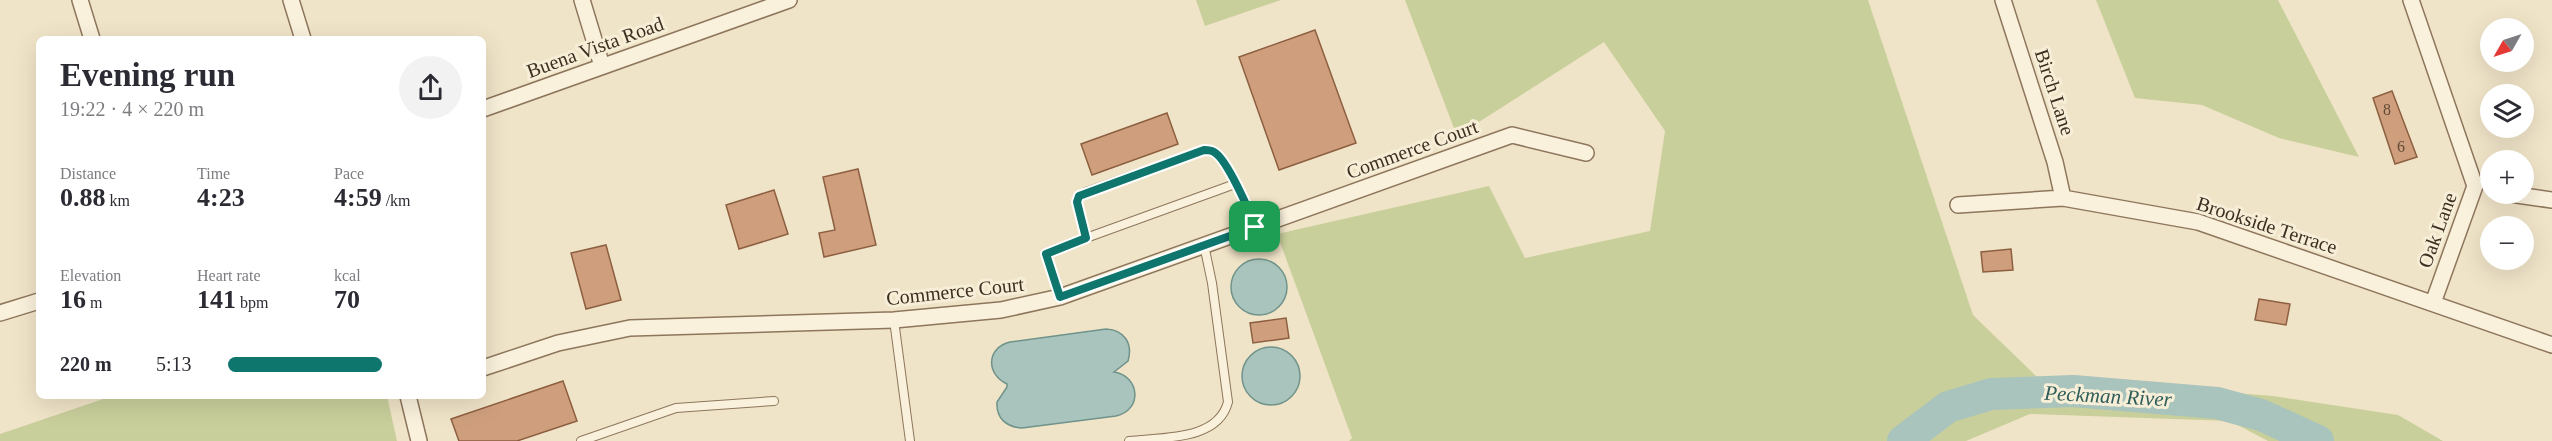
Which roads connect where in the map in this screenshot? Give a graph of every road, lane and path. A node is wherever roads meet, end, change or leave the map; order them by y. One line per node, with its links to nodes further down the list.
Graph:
1 (80, 0): 7 (street)
2 (291, 0): 8 (street)
3 (582, 0): 9 (street)
4 (789, 0): 9 (street, Buena Vista Road)
5 (2003, 0): 16 (street, Birch Lane)
6 (2411, 0): 12 (street, Oak Lane)
7 (91, 36)
8 (302, 36)
9 (602, 66): 10 (street, Buena Vista Road)
10 (486, 108)
11 (1586, 153): 19 (street, Commerce Court)
12 (2480, 183)
13 (1235, 184): 19 (lane); 20 (lane); 20 (lane)
14 (2480, 193): 24 (street, Oak Lane)
15 (2534, 197): 17 (street)
16 (2063, 198): 18 (street, Brookside Terrace); 24 (street, Brookside Terrace)
17 (2552, 200)
18 (1958, 205)
19 (1255, 227): 21 (street, Commerce Court)
20 (1086, 238): 22 (lane)
21 (1204, 245): 22 (street, Commerce Court); 34 (lane)
22 (1060, 297): 26 (street, Commerce Court)
23 (36, 302): 25 (street)
24 (2433, 303): 27 (street, Brookside Terrace)
25 (0, 313)
26 (894, 320): 28 (street, Commerce Court); 33 (lane)
27 (2552, 345)
28 (486, 367)
29 (409, 399): 31 (street)
30 (774, 401): 32 (lane)
31 (419, 441)
32 (581, 441)
33 (910, 441)
34 (1129, 441)

